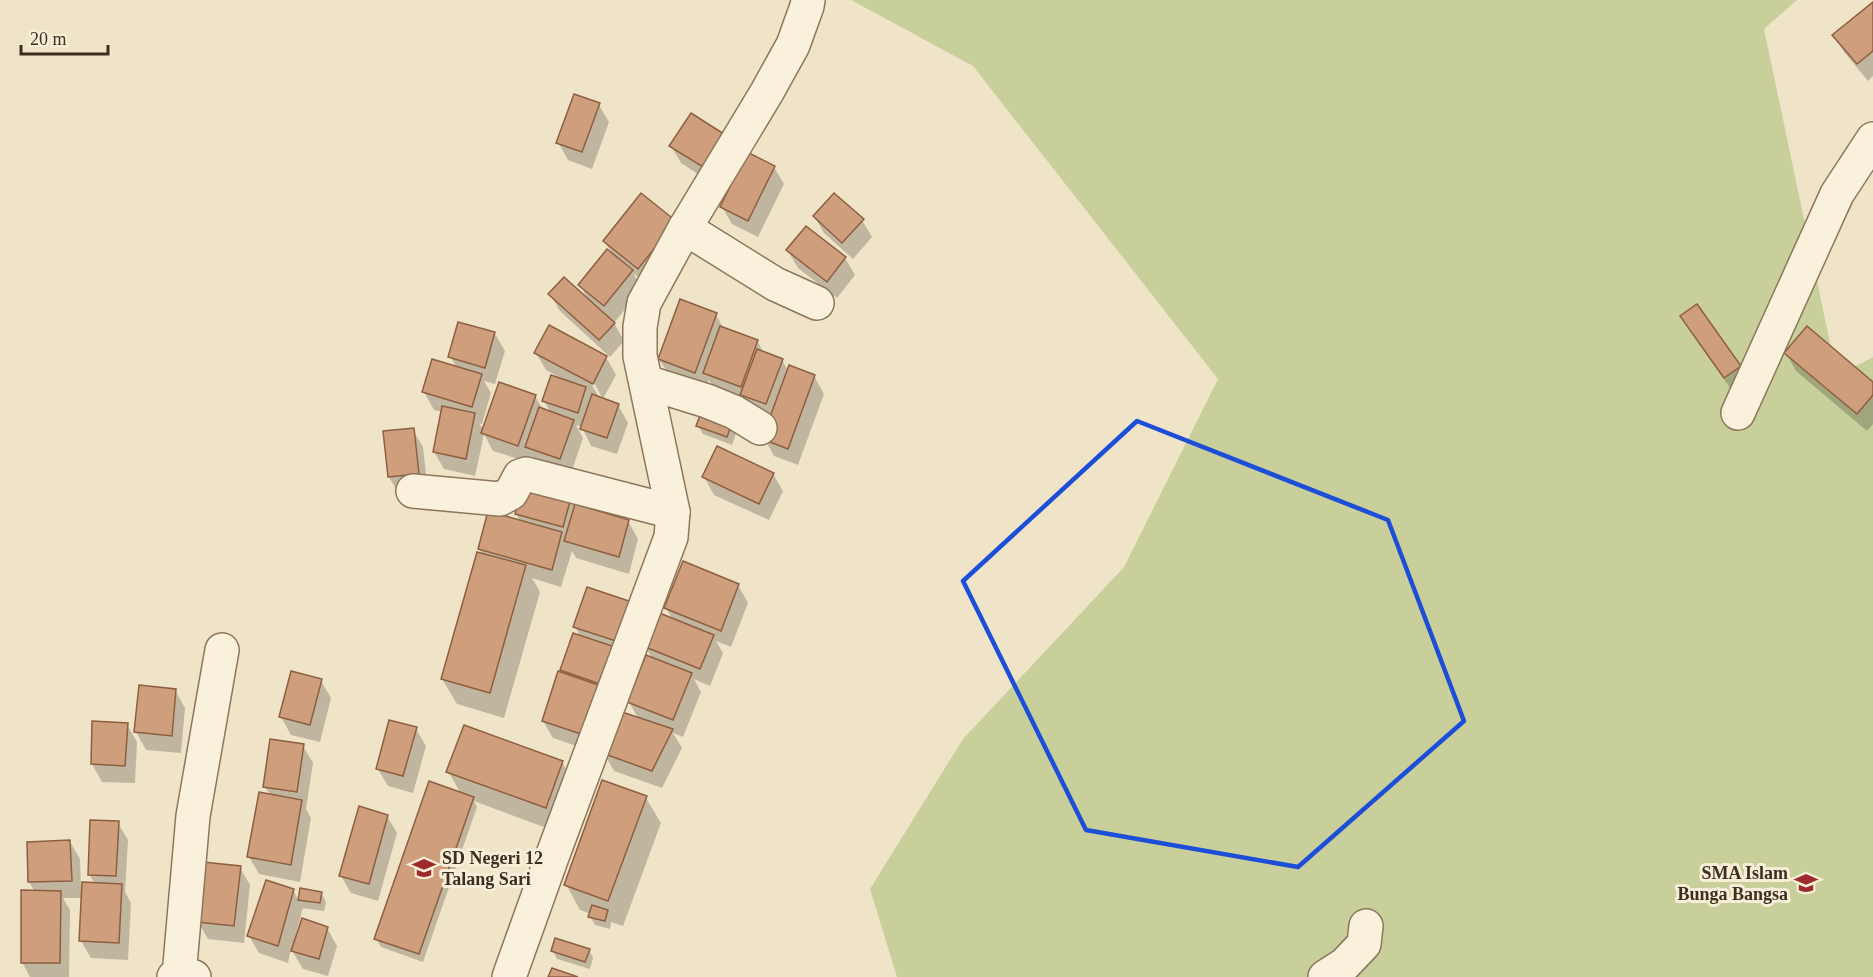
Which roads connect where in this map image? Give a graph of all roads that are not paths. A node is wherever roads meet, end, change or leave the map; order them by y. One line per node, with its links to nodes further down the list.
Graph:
1 (808, 0): 3 (street)
2 (1873, 139): 6 (street)
3 (685, 228): 4 (street); 5 (street)
4 (818, 303)
5 (646, 382): 7 (street); 9 (street)
6 (1738, 413)
7 (760, 428)
8 (413, 491): 9 (street)
9 (673, 512): 13 (street)
10 (222, 650): 12 (street)
11 (1366, 926): 14 (street)
12 (182, 976)
13 (509, 977)
14 (1325, 977)

